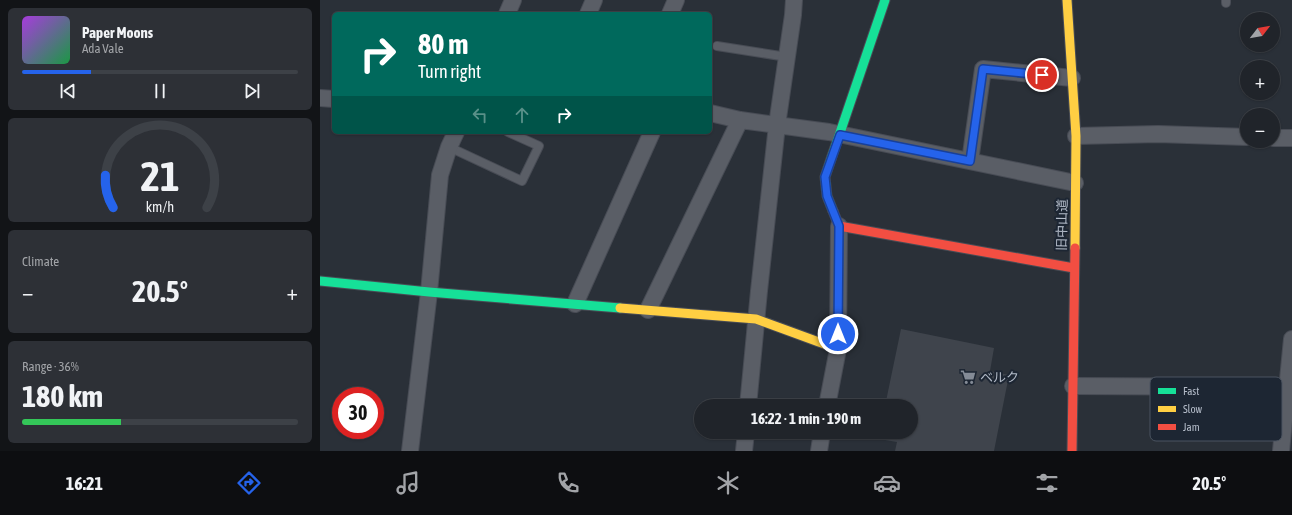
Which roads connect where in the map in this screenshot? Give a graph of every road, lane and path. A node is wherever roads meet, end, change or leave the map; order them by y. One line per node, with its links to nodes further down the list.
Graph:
1 (513, 0): 7 (street)
2 (594, 0): 8 (street)
3 (676, 0): 9 (street)
4 (794, 0): 11 (street)
5 (885, 0): 21 (street)
6 (1067, 0): 12 (street, 旧中山道)
7 (508, 12)
8 (589, 12)
9 (671, 12)
10 (717, 46): 11 (lane)
11 (786, 57): 17 (street)
12 (1072, 78): 22 (street, 旧中山道); 27 (street)
13 (320, 98): 14 (street)
14 (332, 99)
15 (712, 113): 16 (street)
16 (740, 120): 17 (street); 34 (street)
17 (777, 125): 21 (street); 35 (street)
18 (455, 134): 26 (street)
19 (512, 134): 26 (lane)
20 (651, 134): 33 (street)
21 (840, 135): 27 (street); 29 (street)
22 (1076, 136): 23 (street); 28 (street, 旧中山道)
23 (1240, 137)
24 (1280, 138): 25 (street)
25 (1292, 138)
26 (449, 147): 32 (street)
27 (970, 161): 28 (street)
28 (1075, 183): 30 (street, 旧中山道)
29 (839, 226): 30 (street); 37 (street)
30 (1074, 268): 38 (street, 旧中山道)
31 (320, 281): 32 (street)
32 (429, 292): 33 (street); 45 (street)
33 (575, 304): 34 (street)
34 (648, 310): 35 (street)
35 (756, 319): 37 (street); 41 (street)
36 (1292, 339): 40 (street)
37 (838, 349): 42 (street)
38 (1073, 386): 39 (street); 48 (street, 旧中山道)
39 (1150, 386)
40 (1290, 386): 49 (street)
41 (749, 399)
42 (828, 399)
43 (745, 439): 46 (street)
44 (821, 439): 47 (street)
45 (410, 451)
46 (744, 451)
47 (819, 451)
48 (1072, 451)
49 (1281, 451)

